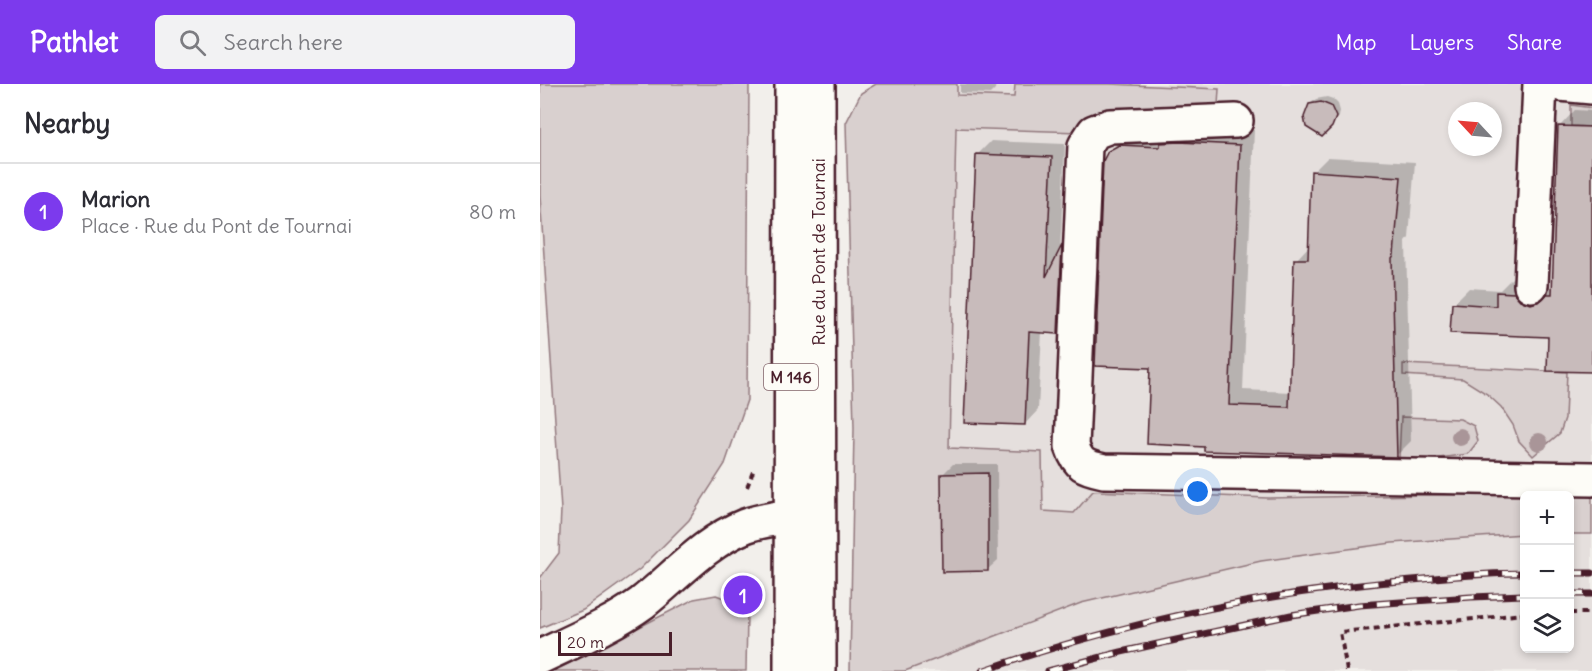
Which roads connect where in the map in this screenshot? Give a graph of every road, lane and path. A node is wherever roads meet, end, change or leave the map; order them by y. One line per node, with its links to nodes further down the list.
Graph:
1 (792, 84): 9 (main road, Rue du Pont de Tournai / M 146)
2 (818, 84): 9 (main road, Rue du Pont de Tournai / M 146)
3 (1540, 84): 7 (main road)
4 (1560, 84): 5 (main road)
5 (1592, 87)
6 (1236, 121): 8 (main road)
7 (1532, 285)
8 (1592, 479)
9 (805, 515): 13 (main road); 14 (main road, Rue du Pont de Tournai / M 146)
10 (1574, 613): 11 (path)
11 (1592, 613)
12 (1520, 614): 15 (path)
13 (540, 657)
14 (805, 667)
15 (1347, 671)

